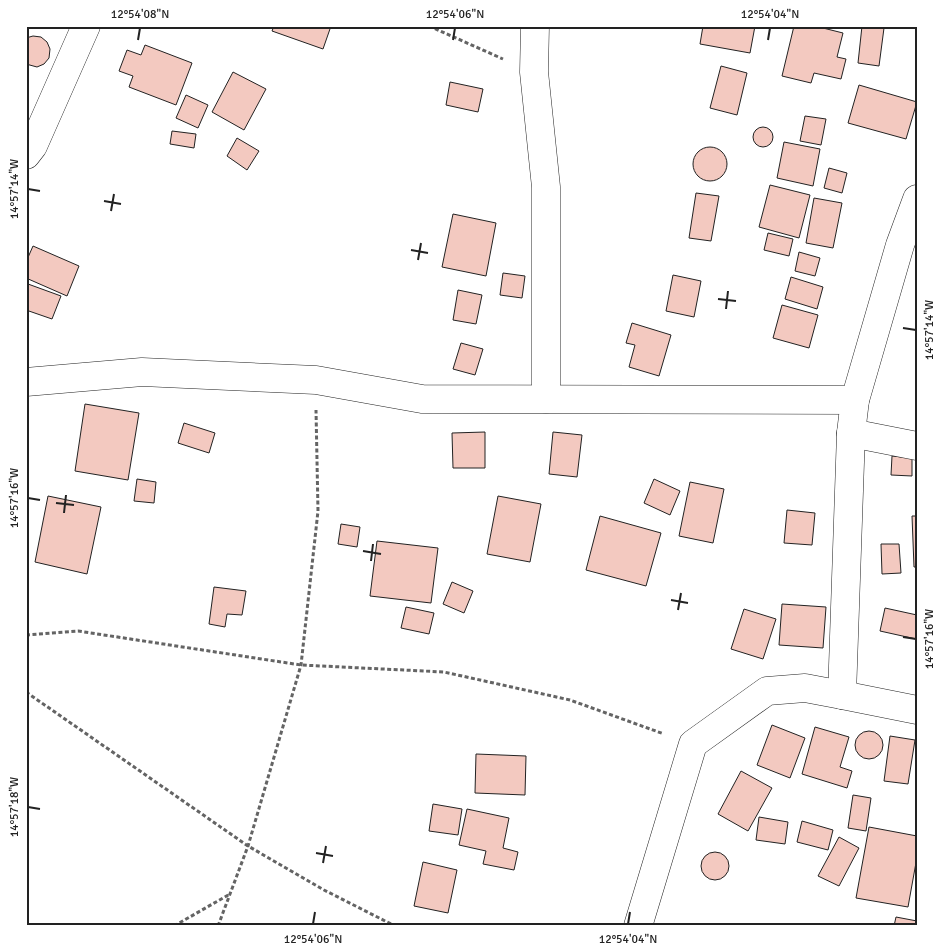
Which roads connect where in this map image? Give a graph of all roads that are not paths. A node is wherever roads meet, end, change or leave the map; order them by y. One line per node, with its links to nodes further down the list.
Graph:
1 (86, 26): 3 (street)
2 (535, 26): 6 (street)
3 (26, 155)
4 (917, 199): 7 (street)
5 (26, 382): 6 (street)
6 (546, 399): 7 (street)
7 (855, 400): 8 (street)
8 (851, 433): 9 (street); 10 (street)
9 (917, 446)
10 (842, 695): 11 (street); 12 (street)
11 (917, 710)
12 (638, 926)

